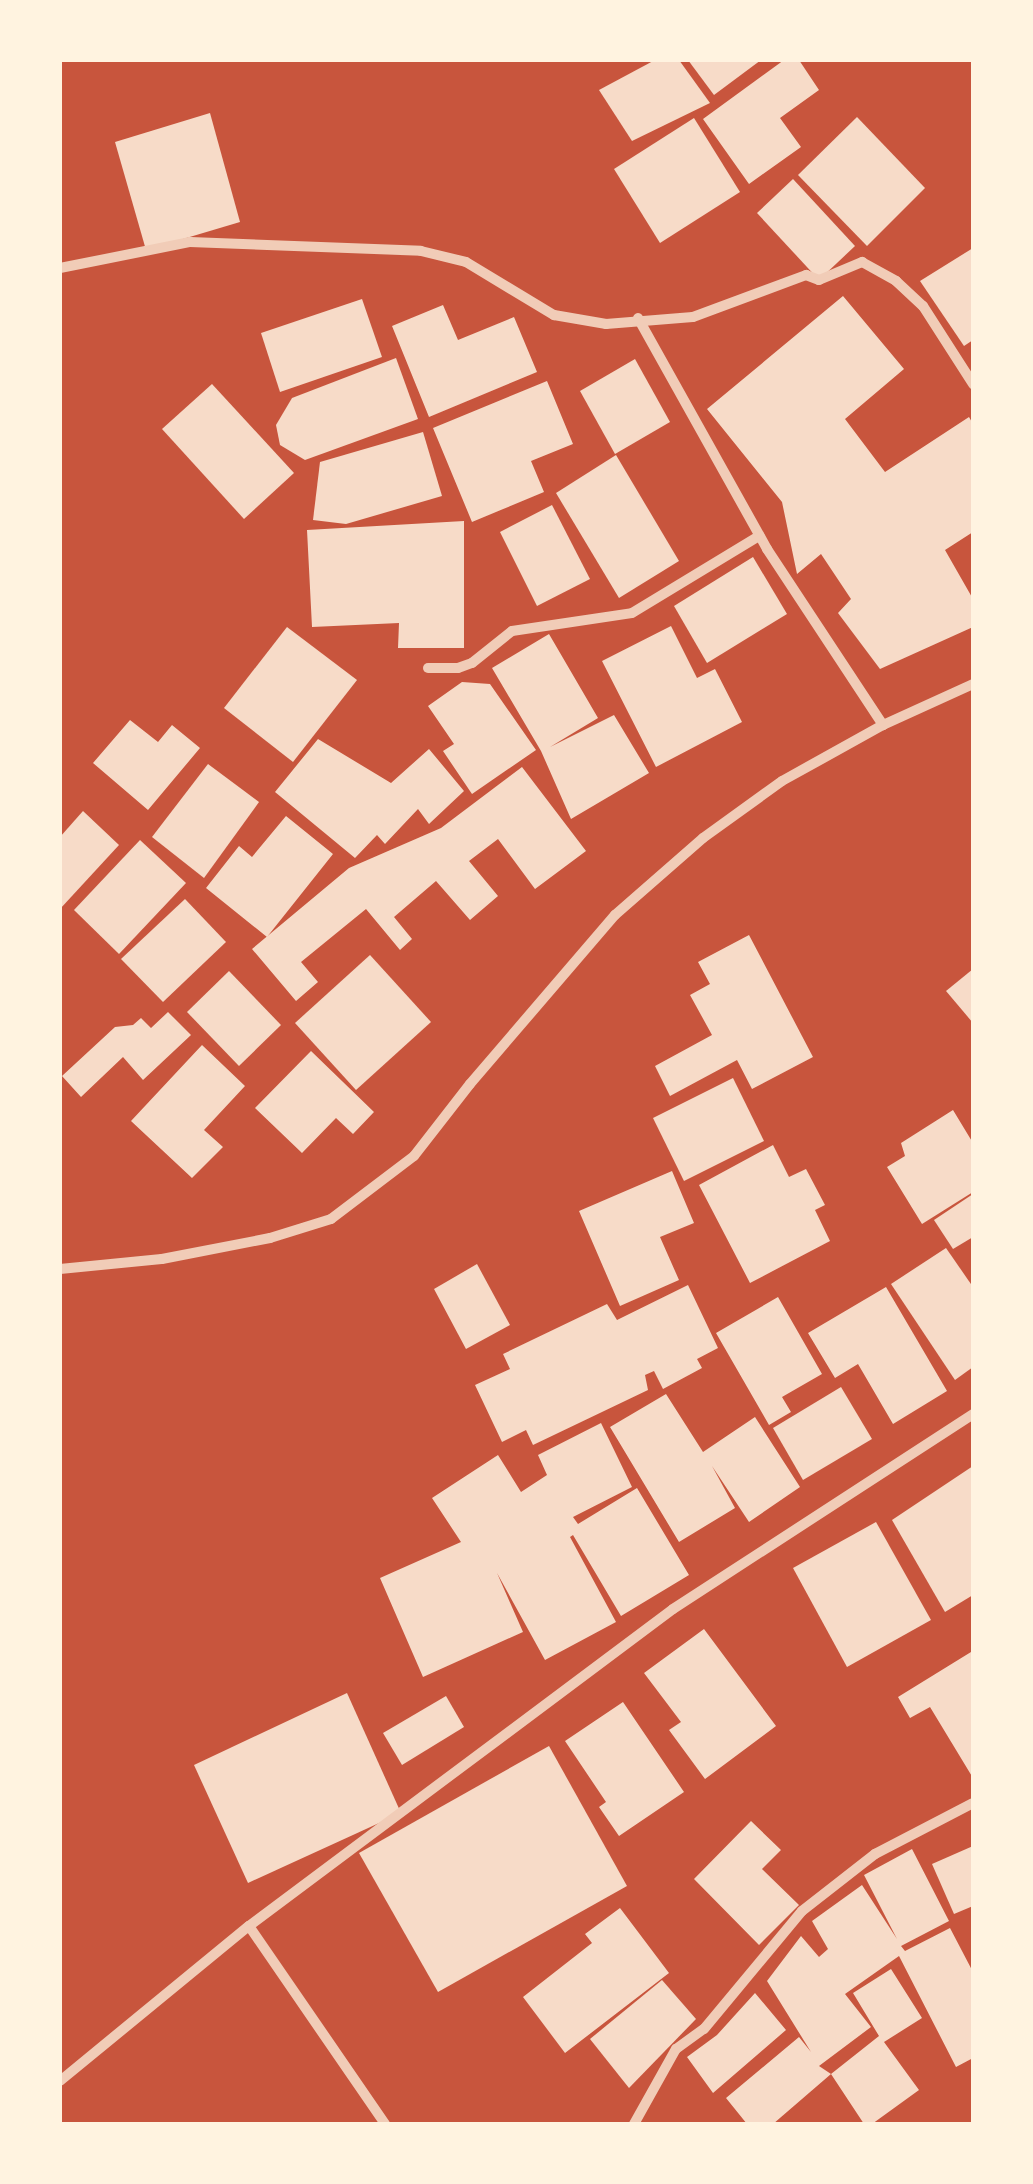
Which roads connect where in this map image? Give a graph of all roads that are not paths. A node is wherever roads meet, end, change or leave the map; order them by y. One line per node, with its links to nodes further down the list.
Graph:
1 (60, 268): 2 (street)
2 (638, 318): 3 (street); 4 (street)
3 (973, 384)
4 (760, 536): 5 (street); 7 (street)
5 (428, 668)
6 (973, 684): 7 (street)
7 (883, 725): 8 (street)
8 (60, 1269)
9 (973, 1414): 11 (street)
10 (973, 1803): 14 (street)
11 (249, 1926): 12 (street); 13 (street)
12 (60, 2081)
13 (385, 2124)
14 (634, 2124)

